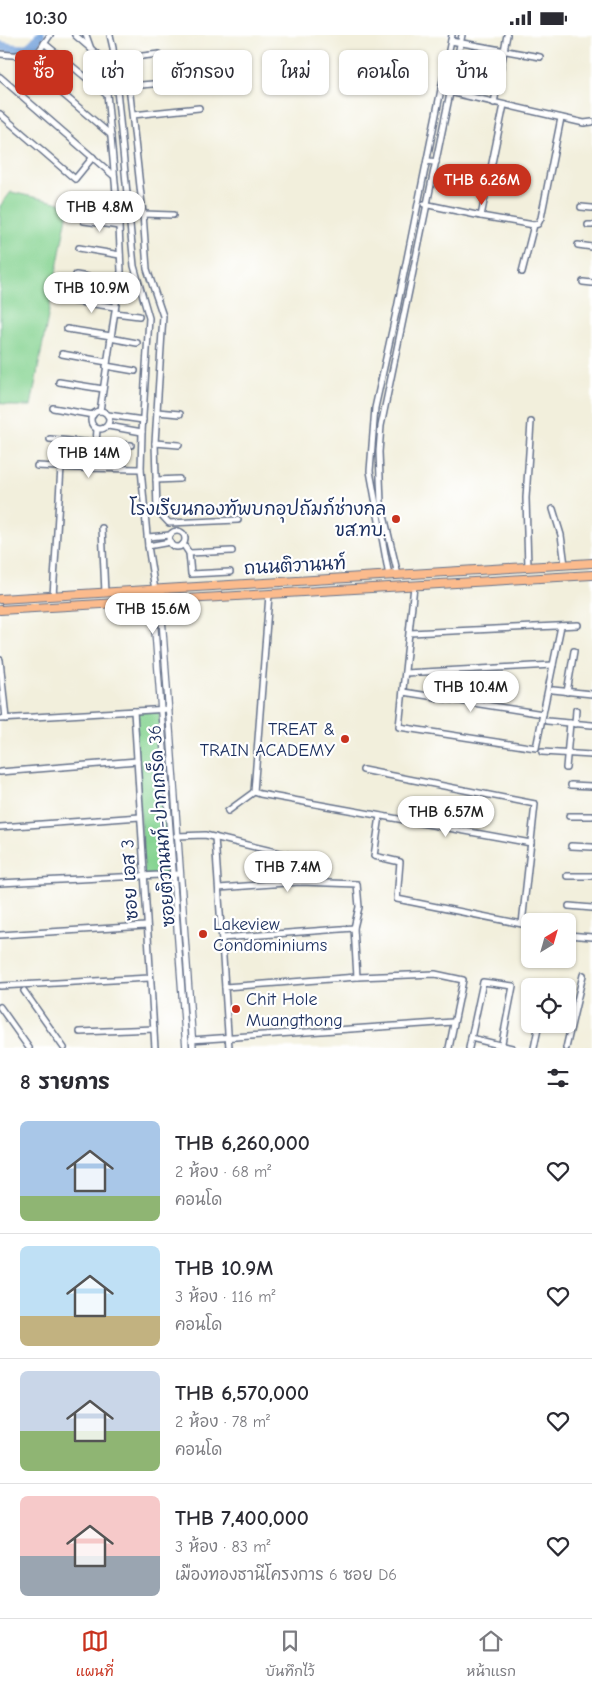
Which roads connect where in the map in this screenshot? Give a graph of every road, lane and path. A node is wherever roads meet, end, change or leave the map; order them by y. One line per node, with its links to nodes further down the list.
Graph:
1 (50, 35): 8 (street)
2 (74, 35): 10 (street)
3 (86, 35): 10 (street)
4 (110, 35): 76 (street)
5 (462, 35): 9 (street)
6 (507, 35): 14 (street)
7 (452, 38): 9 (street)
8 (44, 43): 11 (street); 19 (street)
9 (460, 43): 12 (street); 13 (street)
10 (91, 49)
11 (40, 50)
12 (459, 50)
13 (498, 50)
14 (503, 50)
15 (506, 51): 18 (street)
16 (0, 55): 17 (street)
17 (15, 55)
18 (540, 57)
19 (83, 75)
20 (0, 77): 36 (street)
21 (64, 95): 35 (street)
22 (107, 95): 35 (street)
23 (131, 95): 32 (street)
24 (440, 95): 37 (street)
25 (450, 95): 38 (street)
26 (459, 95): 28 (street)
27 (495, 95): 28 (street)
28 (494, 103): 29 (street)
29 (504, 105): 33 (street); 46 (street)
30 (199, 108): 32 (street)
31 (0, 114): 36 (street)
32 (133, 115): 44 (street)
33 (561, 118): 34 (street); 48 (street)
34 (592, 122)
35 (110, 135): 39 (street)
36 (92, 157): 39 (street)
37 (427, 161): 38 (street); 40 (street)
38 (436, 162): 41 (street)
39 (114, 175): 49 (street)
40 (419, 203): 41 (street); 109 (street)
41 (427, 205): 46 (street); 107 (street)
42 (581, 207): 43 (street)
43 (592, 208)
44 (143, 214): 45 (street); 72 (street)
45 (173, 215)
46 (481, 217): 48 (street)
47 (84, 221): 49 (street)
48 (534, 225): 54 (street)
49 (119, 226): 53 (street)
50 (578, 245): 51 (street)
51 (592, 247)
52 (79, 248): 53 (street)
53 (120, 255): 56 (street)
54 (522, 272)
55 (76, 275): 56 (street)
56 (119, 282): 60 (street)
57 (584, 282): 58 (street)
58 (592, 283)
59 (72, 301): 60 (street)
60 (115, 310): 61 (street); 63 (street)
61 (139, 317)
62 (67, 329): 63 (street)
63 (110, 337): 64 (street); 66 (street)
64 (138, 343)
65 (62, 354): 66 (street)
66 (107, 364): 67 (street); 69 (street)
67 (135, 371)
68 (59, 382): 69 (street)
69 (103, 389): 71 (street)
70 (53, 408): 74 (street)
71 (100, 411): 74 (street); 75 (street)
72 (157, 412): 73 (street); 82 (street)
73 (180, 414)
74 (93, 415): 79 (street)
75 (108, 415): 76 (street); 78 (street)
76 (143, 420): 80 (street)
77 (531, 422): 105 (street)
78 (108, 426): 79 (street); 80 (street)
79 (97, 429): 83 (street)
80 (142, 432): 88 (street)
81 (50, 439): 83 (street)
82 (155, 443): 85 (street); 90 (street)
83 (96, 444): 84 (street)
84 (131, 445)
85 (179, 445)
86 (37, 466): 87 (street)
87 (61, 467): 88 (street); 115 (street)
88 (141, 469): 97 (street)
89 (179, 479): 90 (street)
90 (156, 480): 93 (street)
91 (553, 509): 104 (street)
92 (238, 521): 93 (street)
93 (169, 523): 95 (street)
94 (102, 528): 113 (street)
95 (176, 531): 96 (street); 99 (street)
96 (170, 535): 97 (street); 98 (street)
97 (148, 537): 100 (street)
98 (170, 542): 99 (street); 100 (street)
99 (183, 544): 102 (street)
100 (148, 545): 112 (street)
101 (232, 551): 102 (street)
102 (189, 553): 106 (street)
103 (592, 563): 104 (main road, ถนนติวานนท์)
104 (565, 565): 105 (main road, ถนนติวานนท์)
105 (528, 567): 107 (main road, ถนนติวานนท์)
106 (230, 572)
107 (400, 575): 109 (main road, ถนนติวานนท์); 111 (main road)
108 (592, 575): 110 (main road, ถนนติวานนท์)
109 (389, 576): 112 (main road, ถนนติวานนท์)
110 (414, 586): 111 (main road, ถนนติวานนท์); 121 (street)
111 (401, 587): 114 (main road, ถนนติวานนท์)
112 (156, 590): 113 (main road, ถนนติวานนท์); 117 (street)
113 (106, 593): 115 (main road, ถนนติวานนท์)
114 (269, 595): 117 (main road, ถนนติวานนท์); 149 (street)
115 (53, 596): 116 (main road, ถนนติวานนท์)
116 (0, 599)
117 (157, 602): 118 (main road, ถนนติวานนท์); 125 (street, ซอยติวานนท์-ปากเกร็ด 36); 126 (street, ซอยติวานนท์-ปากเกร็ด 36)
118 (0, 611)
119 (578, 625): 120 (street)
120 (561, 626): 121 (street); 124 (street)
121 (410, 633): 127 (street)
122 (574, 651): 130 (street)
123 (0, 660): 136 (street)
124 (553, 665): 127 (street); 135 (street)
125 (166, 666): 126 (street); 132 (street, ซอยติวานนท์-ปากเกร็ด 36)
126 (158, 667): 132 (street, ซอยติวานนท์-ปากเกร็ด 36)
127 (405, 673): 129 (street)
128 (553, 690): 130 (street)
129 (403, 692): 135 (street); 135 (street)
130 (567, 693): 131 (street)
131 (592, 694)
132 (166, 709): 134 (street); 156 (street, ซอยติวานนท์-ปากเกร็ด 36); 157 (street, ซอยติวานนท์-ปากเกร็ด 36)
133 (576, 710): 138 (street)
134 (134, 711): 136 (street); 143 (street, ซอย เอส 3)
135 (543, 715)
136 (3, 719)
137 (548, 721): 138 (street)
138 (573, 724): 139 (street); 141 (street)
139 (592, 725)
140 (542, 752): 141 (street)
141 (568, 753): 142 (street); 144 (street)
142 (592, 755)
143 (137, 761): 146 (street); 154 (street, ซอย เอส 3)
144 (566, 768)
145 (363, 770): 159 (street)
146 (0, 772)
147 (571, 785): 148 (street)
148 (592, 787)
149 (254, 792): 150 (street); 151 (street)
150 (228, 811)
151 (380, 816): 159 (street); 159 (street)
152 (569, 816): 153 (street)
153 (592, 816)
154 (140, 817): 155 (street); 164 (street, ซอย เอส 3)
155 (0, 827)
156 (170, 836): 157 (street); 162 (street, ซอยติวานนท์-ปากเกร็ด 36)
157 (177, 836): 158 (street); 163 (street, ซอยติวานนท์-ปากเกร็ด 36)
158 (215, 837): 167 (street); 169 (street)
159 (531, 843)
160 (571, 846): 161 (street)
161 (592, 847)
162 (173, 874): 163 (street); 164 (street); 192 (street, ซอยติวานนท์-ปากเกร็ด 36)
163 (180, 874): 191 (street, ซอยติวานนท์-ปากเกร็ด 36)
164 (144, 875): 168 (street); 172 (street, ซอย เอส 3)
165 (568, 876): 166 (street)
166 (592, 876)
167 (300, 882): 169 (street); 173 (street)
168 (0, 883)
169 (219, 888): 176 (street)
170 (569, 907): 171 (street)
171 (592, 908)
172 (146, 926): 174 (street); 180 (street, ซอย เอส 3)
173 (354, 928): 176 (street); 179 (street)
174 (0, 935)
175 (576, 936): 177 (street)
176 (222, 937): 182 (street)
177 (592, 937)
178 (583, 975): 204 (street)
179 (357, 977): 182 (street); 185 (street)
180 (150, 978): 181 (street); 186 (street, ซอย เอส 3)
181 (0, 986)
182 (225, 987): 189 (street)
183 (24, 991): 195 (street)
184 (0, 1007): 194 (street)
185 (453, 1021): 189 (street); 200 (street)
186 (154, 1029): 187 (street); 196 (street, ซอย เอส 3)
187 (80, 1032)
188 (537, 1033): 203 (street)
189 (228, 1038): 191 (street); 199 (street)
190 (471, 1038): 193 (street); 193 (street); 201 (street)
191 (193, 1040): 192 (street); 198 (street, ซอยติวานนท์-ปากเกร็ด 36)
192 (185, 1041): 197 (street, ซอยติวานนท์-ปากเกร็ด 36)
193 (501, 1047): 202 (street)
194 (29, 1048)
195 (64, 1048)
196 (155, 1048)
197 (186, 1048)
198 (193, 1048)
199 (229, 1048)
200 (449, 1048)
201 (469, 1048)
202 (512, 1048)
203 (534, 1048)
204 (566, 1048)

